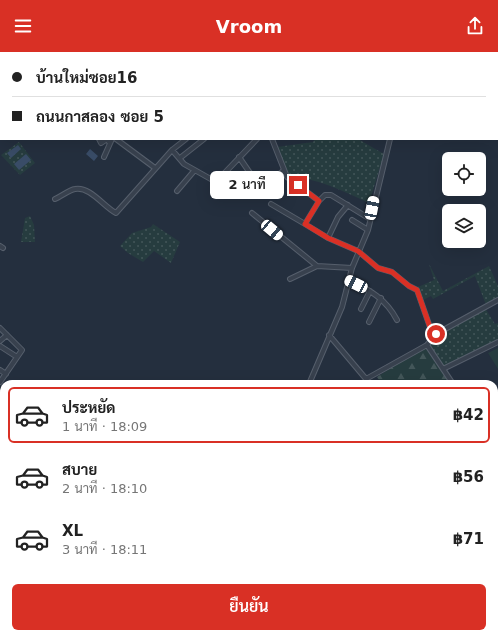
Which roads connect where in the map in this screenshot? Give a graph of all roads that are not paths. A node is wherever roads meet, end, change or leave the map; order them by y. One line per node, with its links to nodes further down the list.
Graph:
1 (117, 140): 12 (street)
2 (185, 140): 8 (street)
3 (203, 140): 11 (street)
4 (256, 140): 10 (street)
5 (272, 140): 13 (street)
6 (390, 140): 23 (street)
7 (111, 141): 9 (street)
8 (172, 150): 11 (street); 12 (street)
9 (104, 157)
10 (239, 157): 14 (street); 15 (street)
11 (180, 158): 14 (street)
12 (155, 168): 18 (street)
13 (284, 170): 17 (street); 19 (street)
14 (194, 171): 16 (street)
15 (259, 186)
16 (177, 191)
17 (257, 194)
18 (55, 199)
19 (319, 201): 21 (street); 25 (street)
20 (271, 204): 25 (street)
21 (348, 205): 23 (street); 27 (street)
22 (252, 213): 29 (street)
23 (370, 219): 26 (street)
24 (352, 220): 26 (street)
25 (305, 224): 27 (street)
26 (368, 230): 28 (street)
27 (328, 238): 28 (street)
28 (358, 251): 30 (street); 41 (street)
29 (317, 266): 30 (street); 31 (street)
30 (352, 268): 32 (street)
31 (290, 279)
32 (349, 280): 33 (street); 43 (street)
33 (370, 291): 34 (street); 37 (street)
34 (381, 298): 38 (street); 39 (street)
35 (497, 301): 36 (street); 41 (street)
36 (498, 308)
37 (361, 309)
38 (397, 320)
39 (369, 322)
40 (0, 328): 42 (street)
41 (436, 334): 46 (street)
42 (7, 335): 44 (street); 48 (street)
43 (329, 336): 52 (street); 54 (street)
44 (0, 341)
45 (498, 342): 49 (street)
46 (427, 345): 49 (street); 52 (street)
47 (0, 346): 48 (street)
48 (17, 357): 51 (street)
49 (443, 369): 55 (street)
50 (0, 370): 51 (street)
51 (6, 374): 53 (street)
52 (366, 379)
53 (2, 380)
54 (311, 380)
55 (450, 380)

